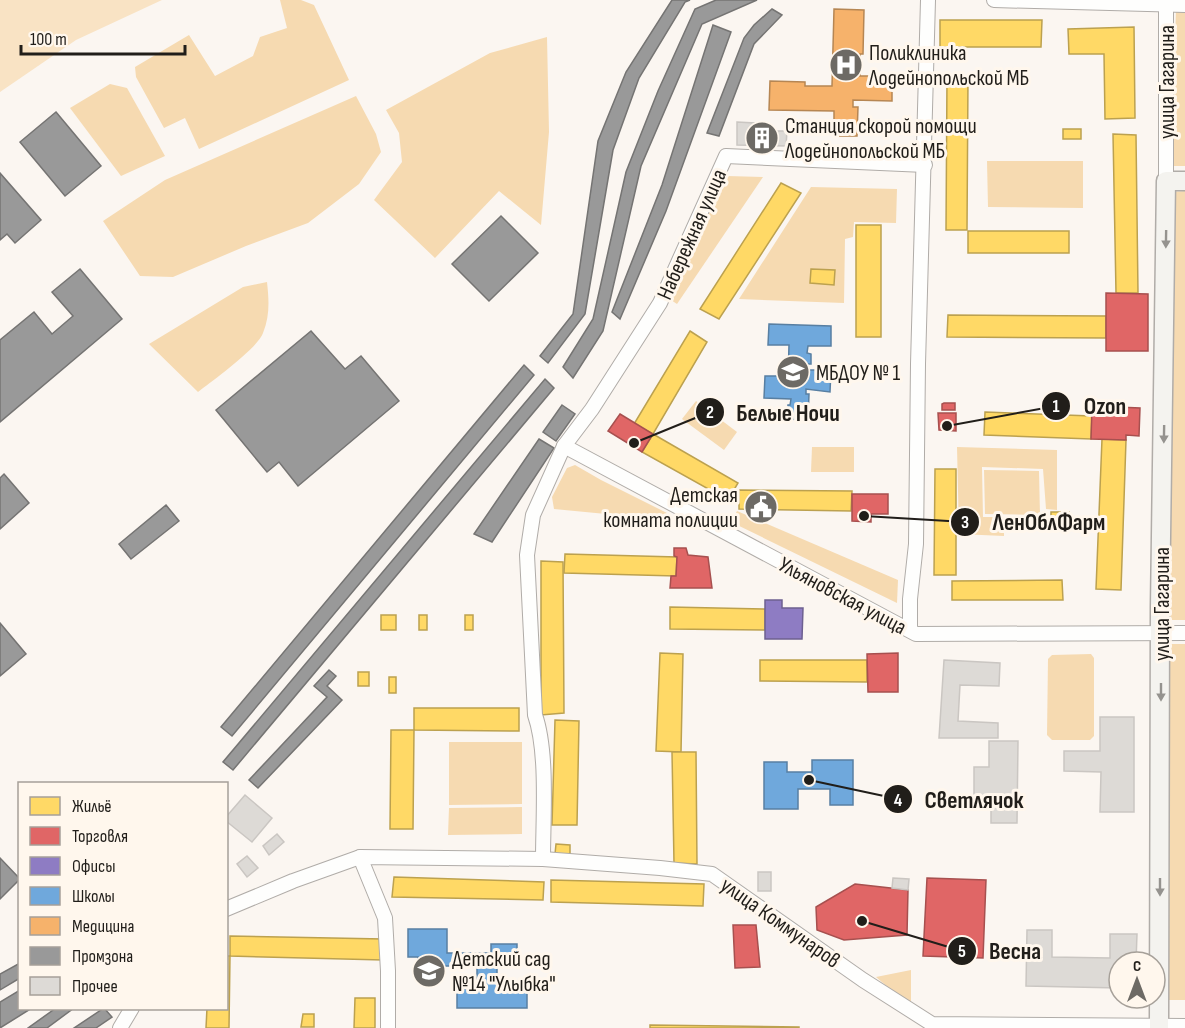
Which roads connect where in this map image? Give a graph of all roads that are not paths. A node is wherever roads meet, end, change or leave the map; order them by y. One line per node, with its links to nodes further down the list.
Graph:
1 (928, 0): 5 (street)
2 (994, 0): 3 (street)
3 (1166, 3): 4 (street, улица Гагарина); 6 (street, улица Гагарина)
4 (1185, 4)
5 (925, 165): 8 (street, Набережная улица); 9 (street)
6 (1166, 181): 7 (street); 10 (street, улица Гагарина, one-way to 10)
7 (1185, 181)
8 (564, 446): 9 (street, Ульяновская улица); 13 (street)
9 (910, 630): 10 (street, Ульяновская улица)
10 (1161, 633): 11 (street, Ульяновская улица); 16 (street, улица Гагарина, one-way to 16)
11 (1185, 633)
12 (360, 857): 13 (street, улица Коммунаров); 14 (street, улица Коммунаров); 19 (street)
13 (543, 859): 16 (street, улица Коммунаров)
14 (228, 908)
15 (131, 1010): 18 (street)
16 (1159, 1026): 17 (street, улица Коммунаров)
17 (1185, 1026)
18 (120, 1028)
19 (387, 1028)

